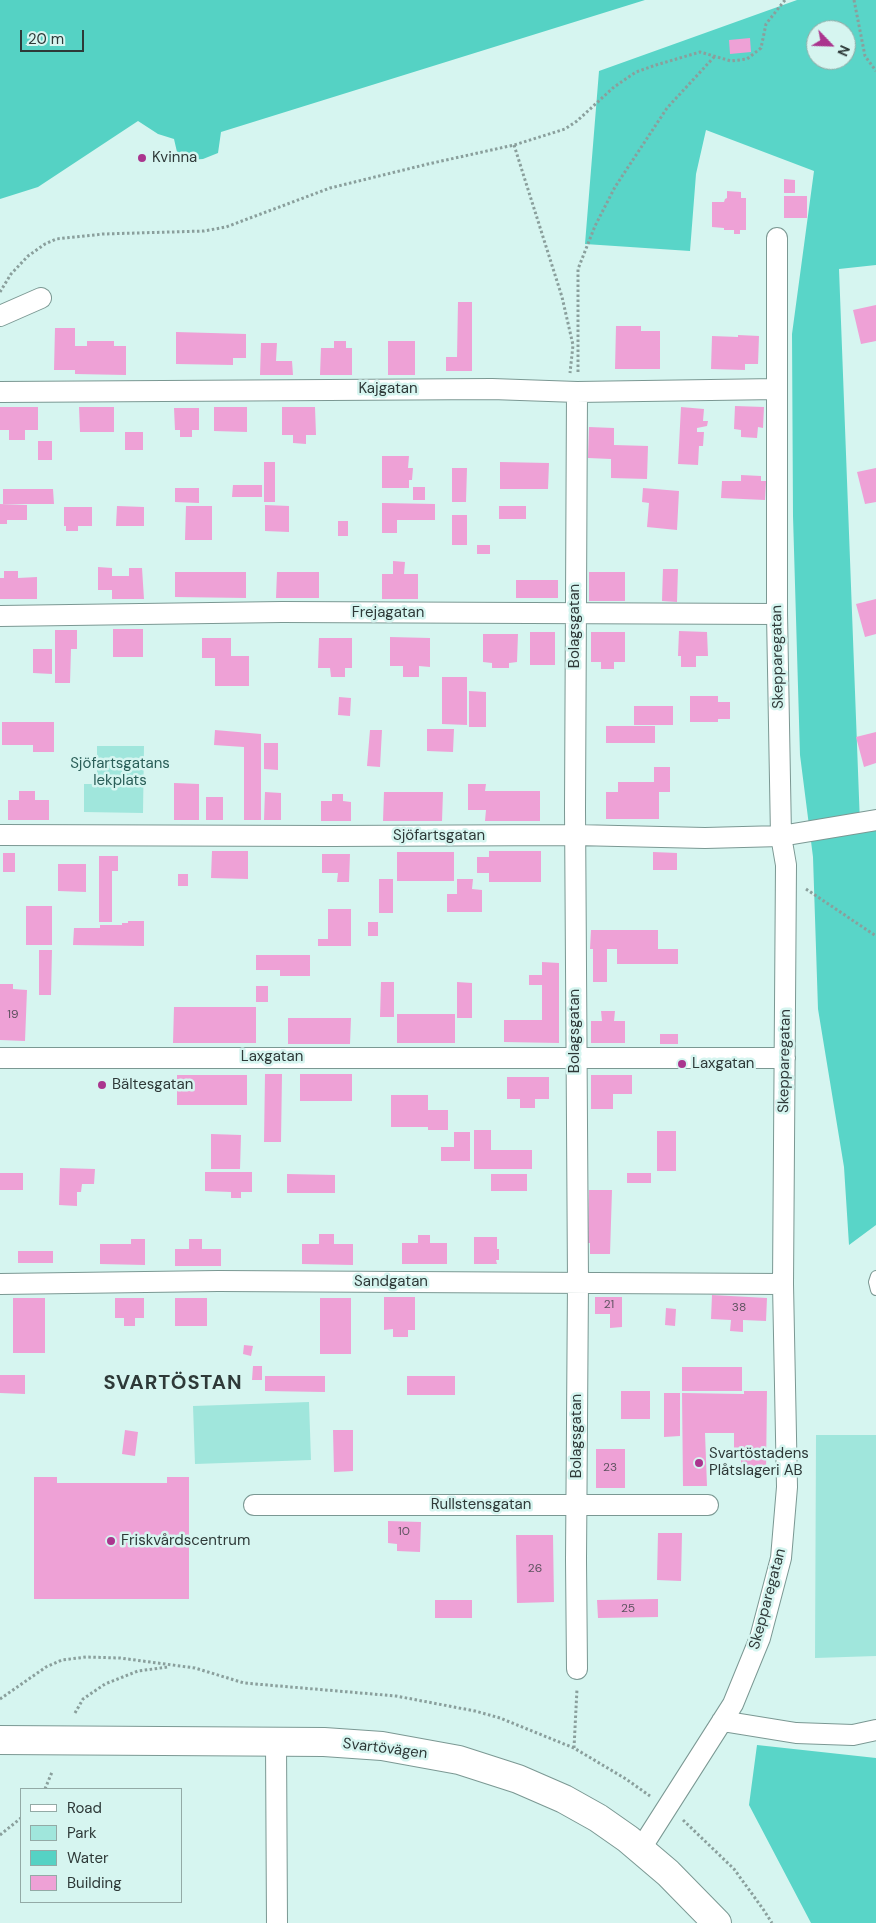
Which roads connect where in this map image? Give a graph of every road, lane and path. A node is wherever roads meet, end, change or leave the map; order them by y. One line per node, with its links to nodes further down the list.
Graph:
1 (785, 0): 3 (path)
2 (854, 0): 4 (path)
3 (716, 56): 5 (path); 10 (path)
4 (876, 71)
5 (514, 145): 7 (path); 10 (path)
6 (777, 238): 11 (street, Skepparegatan)
7 (0, 292)
8 (41, 298): 9 (street)
9 (0, 316)
10 (572, 385): 11 (street, Kajgatan); 12 (street, Kajgatan); 13 (street, Bolagsgatan)
11 (777, 389): 14 (street, Skepparegatan)
12 (0, 392)
13 (575, 614): 14 (street, Frejagatan); 15 (street, Frejagatan); 18 (street, Bolagsgatan)
14 (777, 614): 19 (street, Skepparegatan)
15 (0, 616)
16 (876, 820): 19 (street, Sjöfartsgatan)
17 (0, 835): 18 (street, Sjöfartsgatan)
18 (575, 835): 19 (street, Sjöfartsgatan); 23 (street, Bolagsgatan)
19 (782, 836): 20 (street, Skepparegatan)
20 (786, 876): 21 (path); 24 (street, Skepparegatan)
21 (876, 936)
22 (0, 1058): 23 (street, Laxgatan)
23 (575, 1058): 24 (street, Laxgatan); 26 (street, Bolagsgatan)
24 (785, 1058): 28 (street, Skepparegatan)
25 (876, 1276): 29 (lane)
26 (578, 1282): 27 (street, Sandgatan); 28 (street, Sandgatan); 30 (street, Bolagsgatan)
27 (0, 1284)
28 (783, 1284): 36 (street, Skepparegatan)
29 (876, 1290)
30 (576, 1504): 31 (street, Rullstensgatan); 32 (street, Rullstensgatan); 34 (street, Bolagsgatan)
31 (254, 1505)
32 (708, 1505)
33 (179, 1667): 35 (path)
34 (577, 1669): 40 (path)
35 (75, 1712)
36 (722, 1722): 37 (street); 45 (street, Skepparegatan)
37 (876, 1730)
38 (0, 1740): 39 (main road, Svartövägen)
39 (276, 1742): 45 (main road, Svartövägen); 46 (street)
40 (574, 1748)
41 (52, 1772): 42 (path)
42 (45, 1788)
43 (20, 1819): 44 (path)
44 (0, 1835)
45 (640, 1850): 47 (main road, Svartövägen)
46 (276, 1923)
47 (717, 1923)

